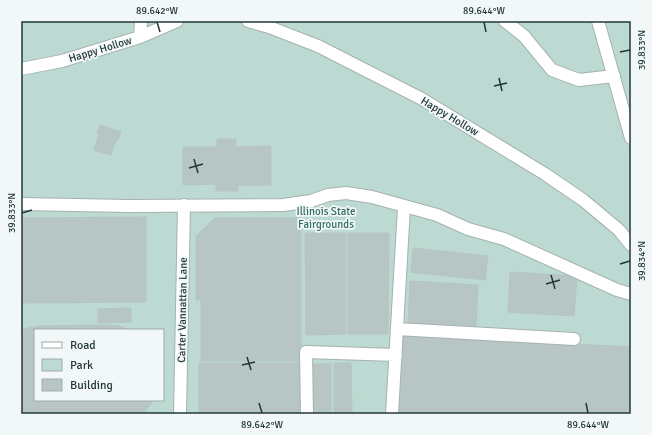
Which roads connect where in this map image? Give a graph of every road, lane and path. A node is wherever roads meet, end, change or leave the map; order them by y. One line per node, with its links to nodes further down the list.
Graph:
1 (141, 21): 6 (street)
2 (177, 21): 6 (street, Happy Hollow)
3 (248, 21): 13 (street, Happy Hollow)
4 (505, 21): 8 (street)
5 (598, 21): 8 (street)
6 (140, 37): 7 (street, Happy Hollow)
7 (21, 69)
8 (614, 76): 9 (street)
9 (631, 138)
10 (21, 204): 11 (street)
11 (184, 206): 12 (street); 18 (street, Carter Vannattan Lane)
12 (404, 206): 14 (street); 15 (street)
13 (631, 245)
14 (631, 294)
15 (398, 329): 16 (street); 17 (street)
16 (574, 338)
17 (396, 355): 19 (street); 20 (street)
18 (180, 414)
19 (307, 414)
20 (392, 414)

